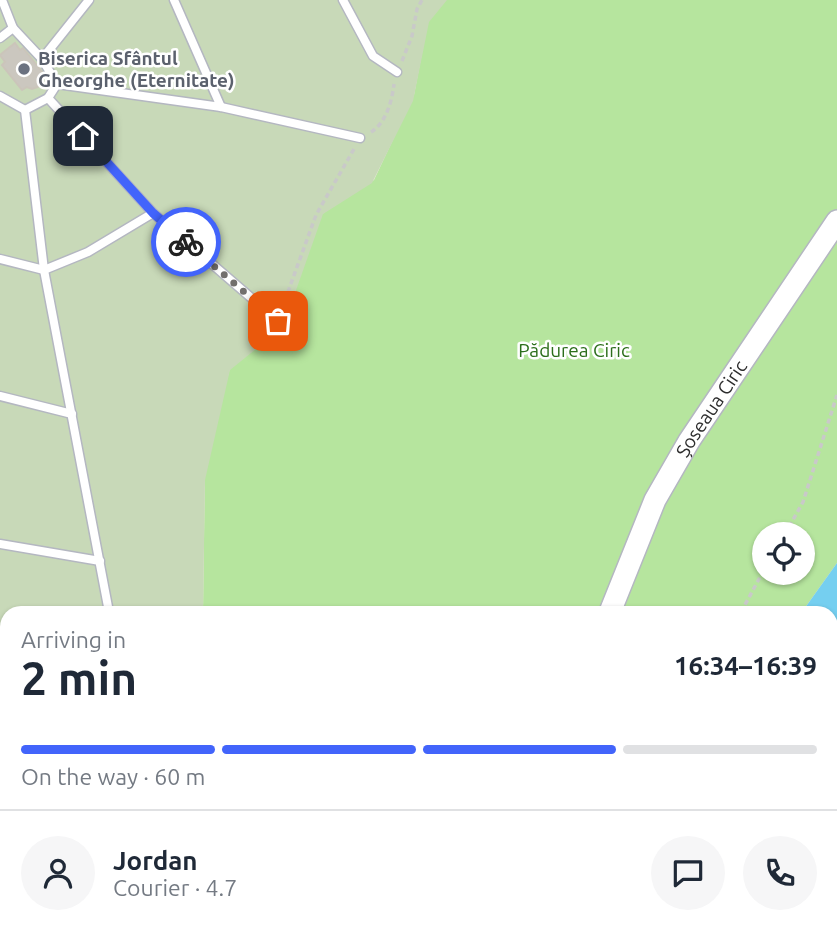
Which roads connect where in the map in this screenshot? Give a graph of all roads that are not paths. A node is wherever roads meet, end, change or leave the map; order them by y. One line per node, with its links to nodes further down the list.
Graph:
1 (2, 0): 5 (lane)
2 (89, 0): 7 (lane)
3 (174, 0): 12 (lane)
4 (343, 0): 8 (lane)
5 (13, 27): 6 (lane); 7 (lane)
6 (0, 38)
7 (42, 59): 9 (lane)
8 (396, 74)
9 (57, 83): 11 (lane); 12 (lane)
10 (0, 96): 13 (lane)
11 (48, 98): 13 (lane); 15 (lane)
12 (220, 107): 14 (lane)
13 (25, 110): 18 (lane)
14 (360, 138)
15 (153, 213): 18 (lane); 19 (lane)
16 (837, 221): 25 (street, Șoseaua Ciric)
17 (0, 259): 18 (lane)
18 (44, 270): 21 (lane)
19 (278, 321)
20 (0, 396): 21 (lane)
21 (72, 414): 23 (lane)
22 (0, 544): 23 (lane)
23 (100, 561): 24 (lane)
24 (108, 606)
25 (612, 606)

